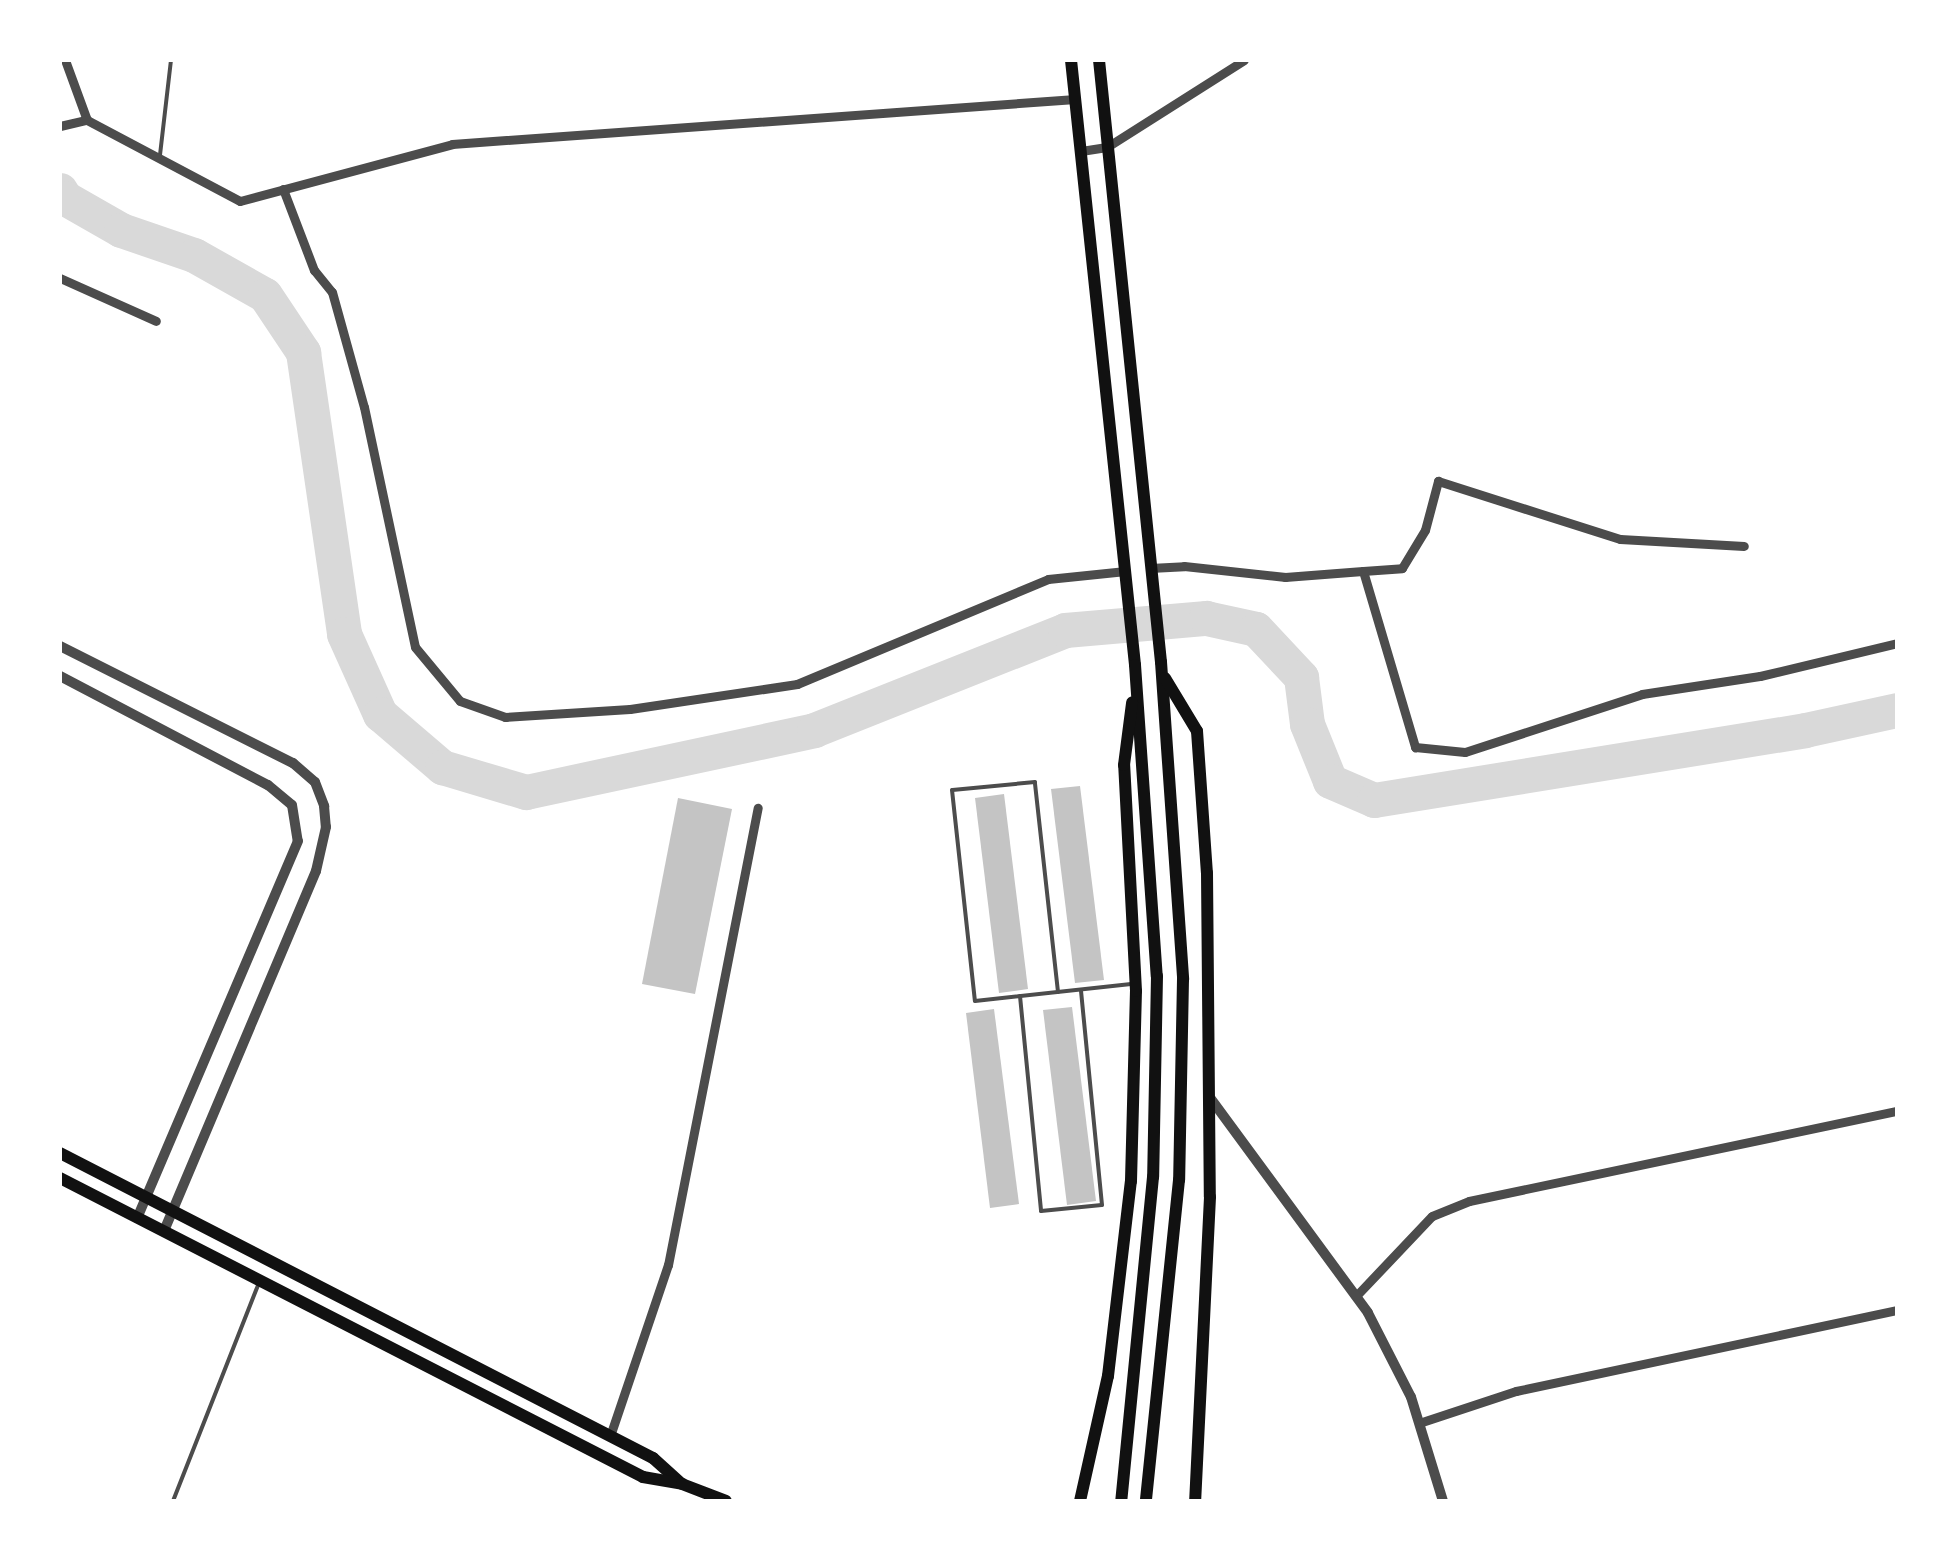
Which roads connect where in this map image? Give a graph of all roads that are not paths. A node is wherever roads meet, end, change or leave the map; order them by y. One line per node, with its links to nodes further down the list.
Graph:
1 (66, 60): 7 (street)
2 (171, 60): 11 (lane)
3 (1072, 60): 6 (main road)
4 (1098, 60): 9 (main road)
5 (1244, 60): 9 (street)
6 (1076, 99): 10 (main road); 12 (street)
7 (87, 120): 8 (street); 11 (street)
8 (60, 126)
9 (1108, 147): 10 (street); 16 (main road)
10 (1081, 151): 17 (main road)
11 (159, 158): 12 (street)
12 (283, 190): 17 (street)
13 (60, 278): 14 (street)
14 (156, 321)
15 (1744, 546): 18 (street)
16 (1150, 568): 18 (street); 21 (main road)
17 (1126, 571): 22 (main road)
18 (1363, 571): 19 (street)
19 (1897, 643)
20 (60, 646): 34 (street)
21 (1161, 668): 29 (main road); 47 (main road)
22 (1136, 670): 25 (main road); 46 (main road)
23 (60, 676): 33 (street)
24 (758, 808): 41 (street)
25 (1136, 984): 26 (lane); 45 (main road)
26 (1081, 990): 27 (lane); 28 (lane)
27 (1058, 992): 28 (lane); 28 (lane)
28 (1020, 996)
29 (1211, 1099): 38 (street); 48 (main road)
30 (1897, 1111): 38 (street)
31 (60, 1153): 33 (main road)
32 (60, 1178): 35 (main road)
33 (144, 1198): 34 (main road); 35 (street)
34 (173, 1211): 36 (street); 41 (main road)
35 (138, 1218): 36 (main road)
36 (164, 1231): 37 (main road)
37 (260, 1280): 42 (main road); 43 (lane)
38 (1356, 1296): 40 (street)
39 (1897, 1310): 40 (street)
40 (1419, 1424): 49 (street)
41 (610, 1436): 42 (main road)
42 (682, 1484): 44 (main road)
43 (174, 1501)
44 (726, 1501)
45 (1080, 1501)
46 (1121, 1501)
47 (1146, 1501)
48 (1195, 1501)
49 (1442, 1501)

